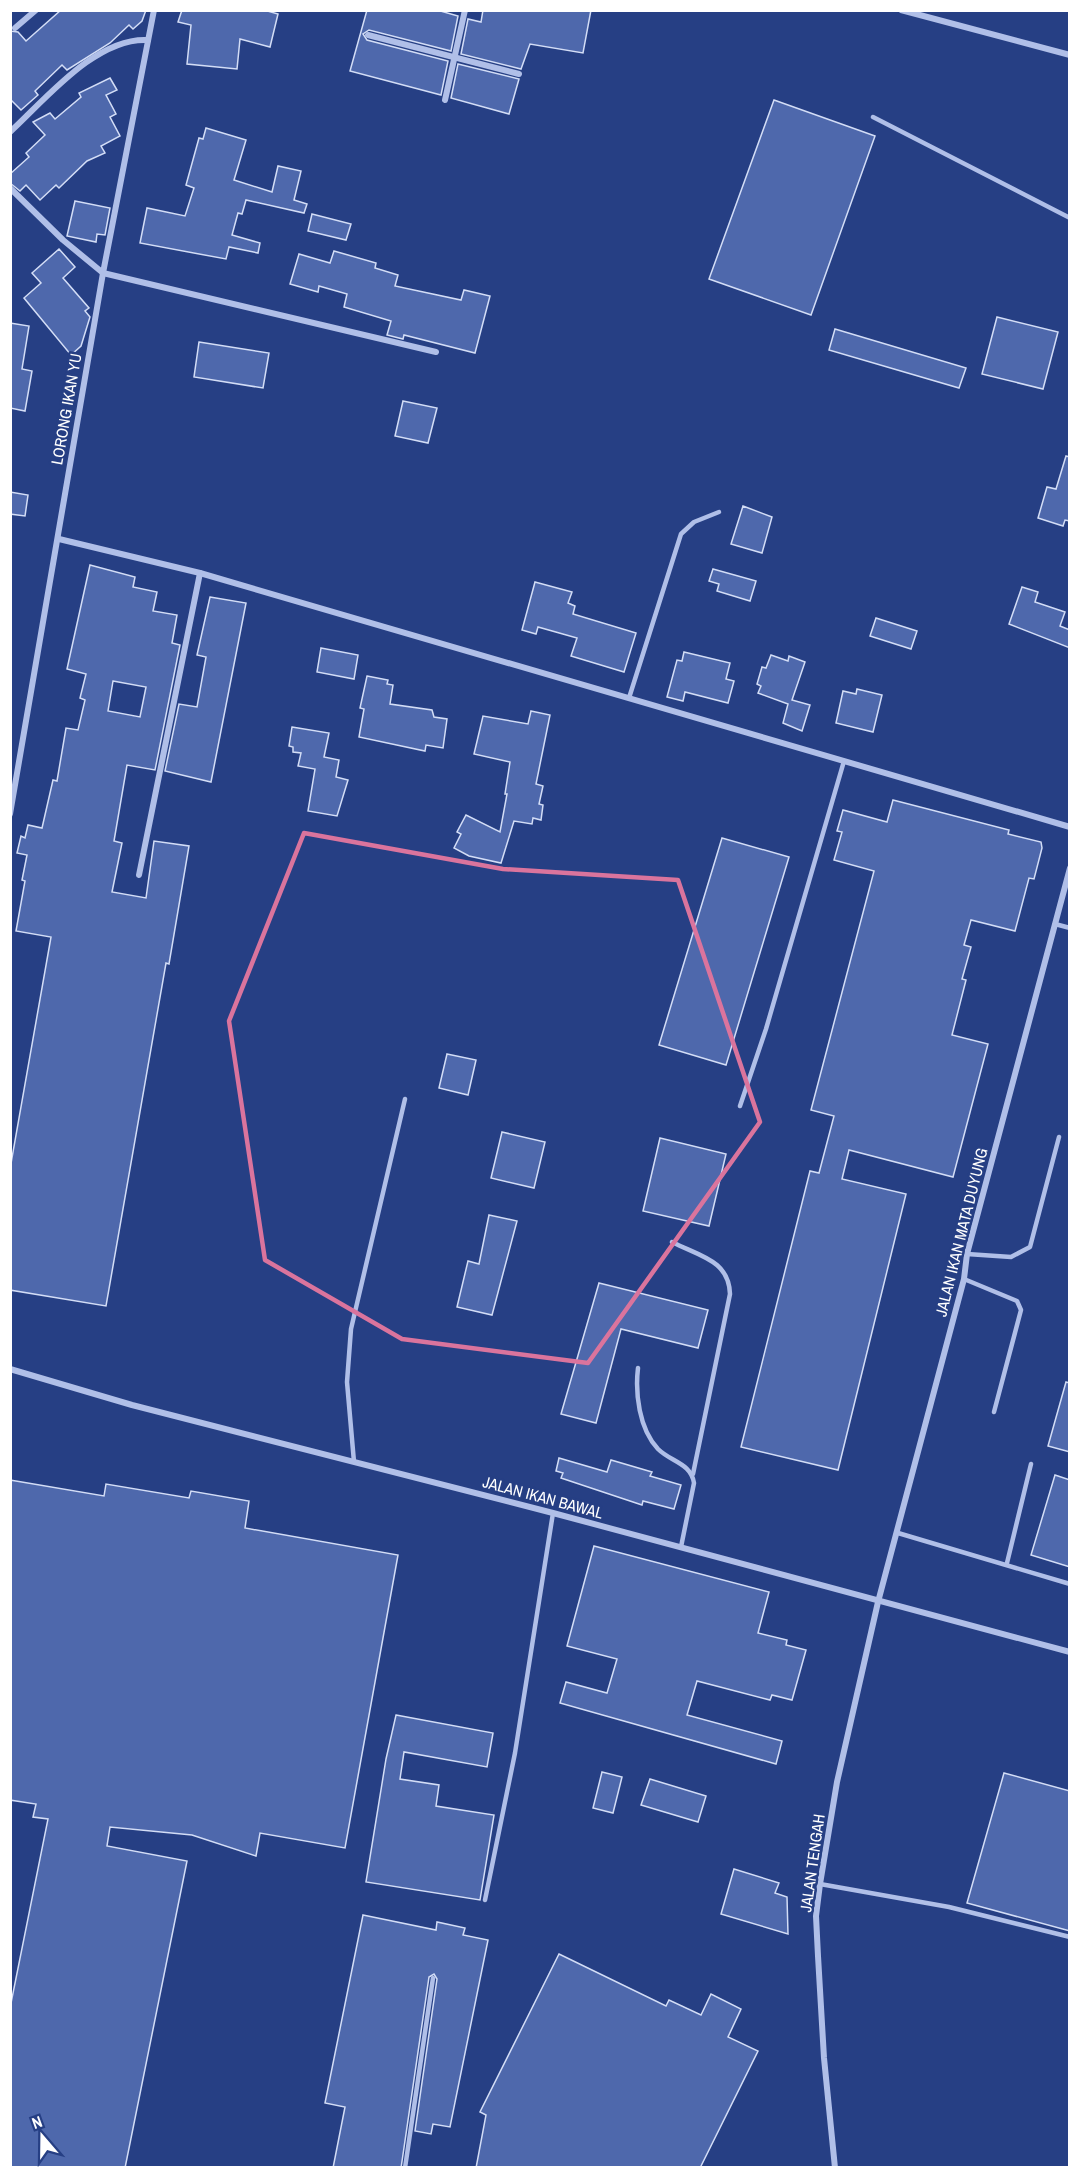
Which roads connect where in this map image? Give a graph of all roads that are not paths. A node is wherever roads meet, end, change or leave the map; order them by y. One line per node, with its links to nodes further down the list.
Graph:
1 (36, 10): 5 (street)
2 (154, 10): 7 (street, LORONG IKAN YU)
3 (465, 10): 9 (street)
4 (901, 10): 8 (street)
5 (15, 28)
6 (368, 35): 9 (street)
7 (148, 40): 13 (street); 16 (street, LORONG IKAN YU)
8 (1070, 55)
9 (455, 56): 10 (street); 11 (street)
10 (519, 74)
11 (445, 100)
12 (873, 117): 15 (lane)
13 (10, 132)
14 (10, 188): 16 (street)
15 (1070, 218)
16 (103, 273): 17 (street); 19 (street, LORONG IKAN YU)
17 (436, 352)
18 (719, 512): 21 (lane)
19 (59, 538): 20 (street); 23 (street, LORONG IKAN YU)
20 (200, 573): 21 (street); 26 (street)
21 (629, 698): 22 (street)
22 (844, 761): 24 (street); 30 (lane)
23 (10, 814)
24 (1070, 827)
25 (1070, 868): 27 (street, JALAN IKAN MATA DUYUNG)
26 (139, 875)
27 (1055, 924): 28 (lane); 33 (street, JALAN IKAN MATA DUYUNG)
28 (1070, 928)
29 (405, 1099): 38 (lane)
30 (740, 1106)
31 (1059, 1137): 33 (lane)
32 (672, 1242): 40 (lane)
33 (967, 1254): 34 (street, JALAN IKAN MATA DUYUNG)
34 (964, 1279): 37 (lane); 42 (street, JALAN IKAN MATA DUYUNG)
35 (638, 1368): 40 (lane)
36 (10, 1369): 38 (street, JALAN IKAN BAWAL)
37 (994, 1412)
38 (354, 1462): 41 (street, JALAN IKAN BAWAL)
39 (1031, 1464): 44 (lane)
40 (693, 1474): 43 (lane)
41 (553, 1513): 43 (street, JALAN IKAN BAWAL); 49 (lane)
42 (898, 1533): 44 (lane); 46 (street, JALAN IKAN MATA DUYUNG)
43 (681, 1547): 46 (street, JALAN IKAN BAWAL)
44 (1007, 1563): 45 (lane)
45 (1070, 1584)
46 (879, 1602): 47 (street, JALAN IKAN BAWAL); 48 (street, JALAN TENGAH)
47 (1070, 1652)
48 (820, 1884): 50 (lane); 53 (street, JALAN TENGAH)
49 (485, 1900)
50 (1070, 1937)
51 (433, 1978): 52 (lane)
52 (405, 2168)
53 (835, 2168)

